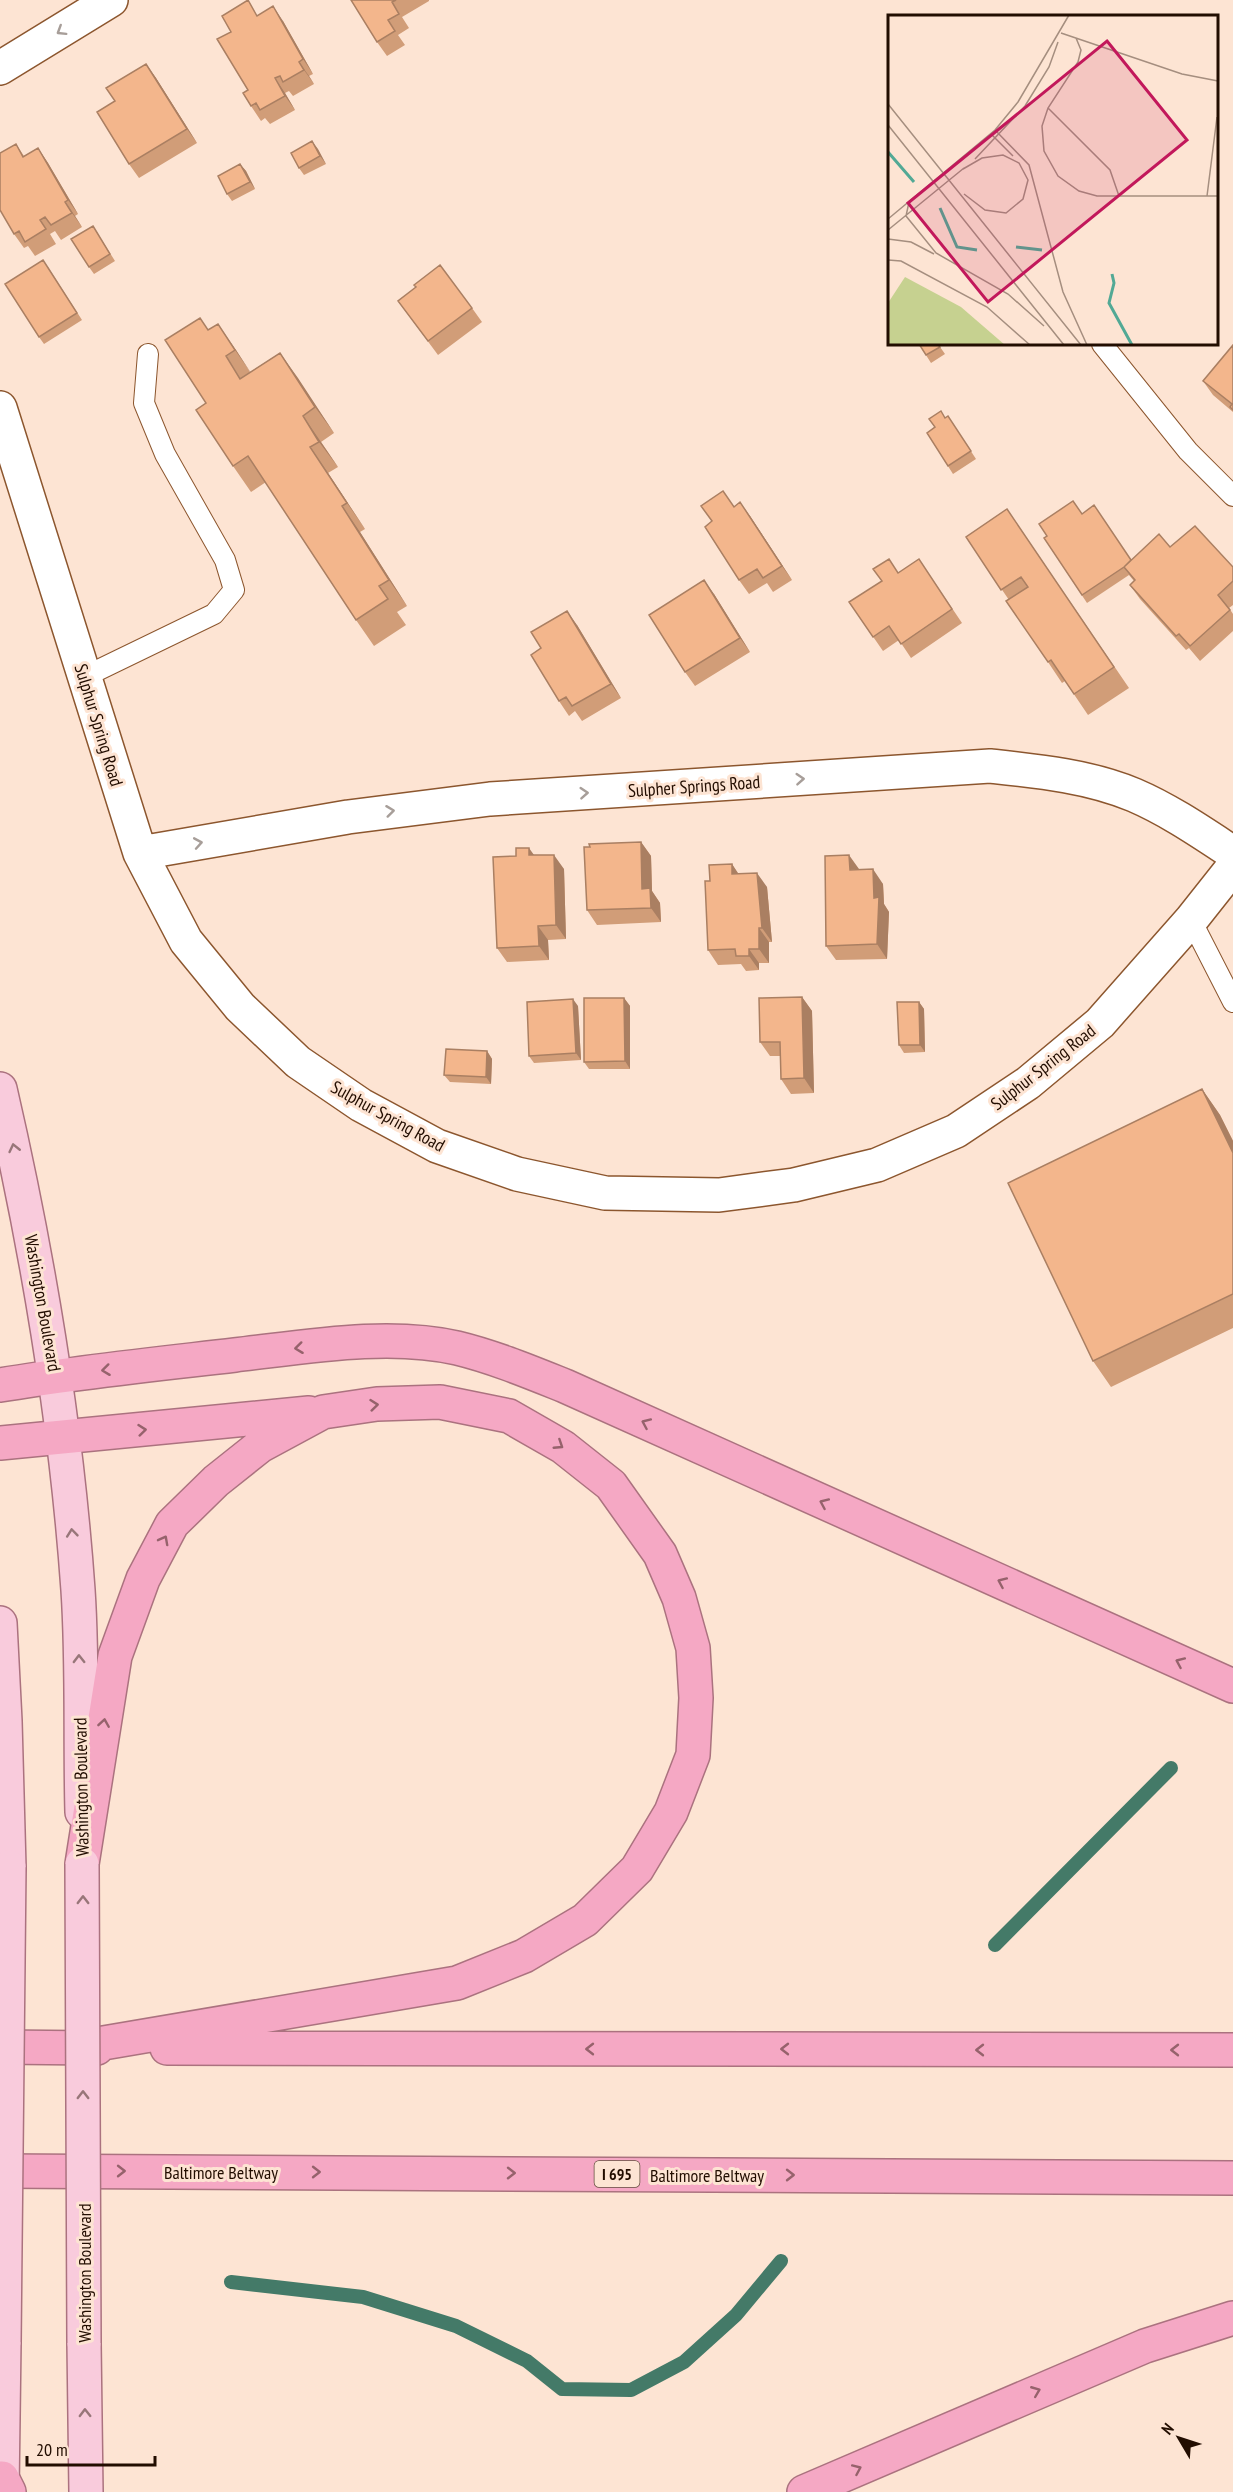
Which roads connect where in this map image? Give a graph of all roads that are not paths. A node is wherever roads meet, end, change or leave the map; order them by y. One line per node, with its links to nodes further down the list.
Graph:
1 (111, 0): 2 (street, one-way to 2)
2 (0, 68)
3 (1103, 345): 6 (lane)
4 (148, 354): 7 (lane)
5 (0, 408): 7 (street, Sulphur Spring Road)
6 (1233, 496)
7 (84, 677): 8 (street, Sulphur Spring Road)
8 (140, 853): 9 (street, Sulpher Springs Road, one-way to 9); 11 (street, Sulphur Spring Road)
9 (1233, 853)
10 (1233, 867): 11 (street, Sulphur Spring Road)
11 (1191, 920): 12 (lane)
12 (1233, 1002)
13 (0, 1089): 14 (main road, Washington Boulevard, one-way to 13)
14 (56, 1376): 15 (highway); 17 (main road, Washington Boulevard); 20 (highway, one-way to 14)
15 (0, 1385)
16 (323, 1412): 17 (highway, one-way to 16); 22 (highway, one-way to 16); 24 (highway, one-way to 24)
17 (63, 1438): 18 (highway); 22 (main road, Washington Boulevard, one-way to 17)
18 (0, 1443)
19 (0, 1623): 21 (main road)
20 (1233, 1686)
21 (3, 1715): 29 (main road, bridge)
22 (82, 1864): 30 (main road, Washington Boulevard, one-way to 22, bridge)
23 (0, 2047): 24 (highway)
24 (74, 2048): 25 (highway, one-way to 24)
25 (1233, 2050)
26 (0, 2171): 27 (highway, Baltimore Beltway / I 695, one-way to 27)
27 (1233, 2178)
28 (1233, 2318): 31 (highway, one-way to 28)
29 (4, 2487)
30 (86, 2492)
31 (804, 2492)

